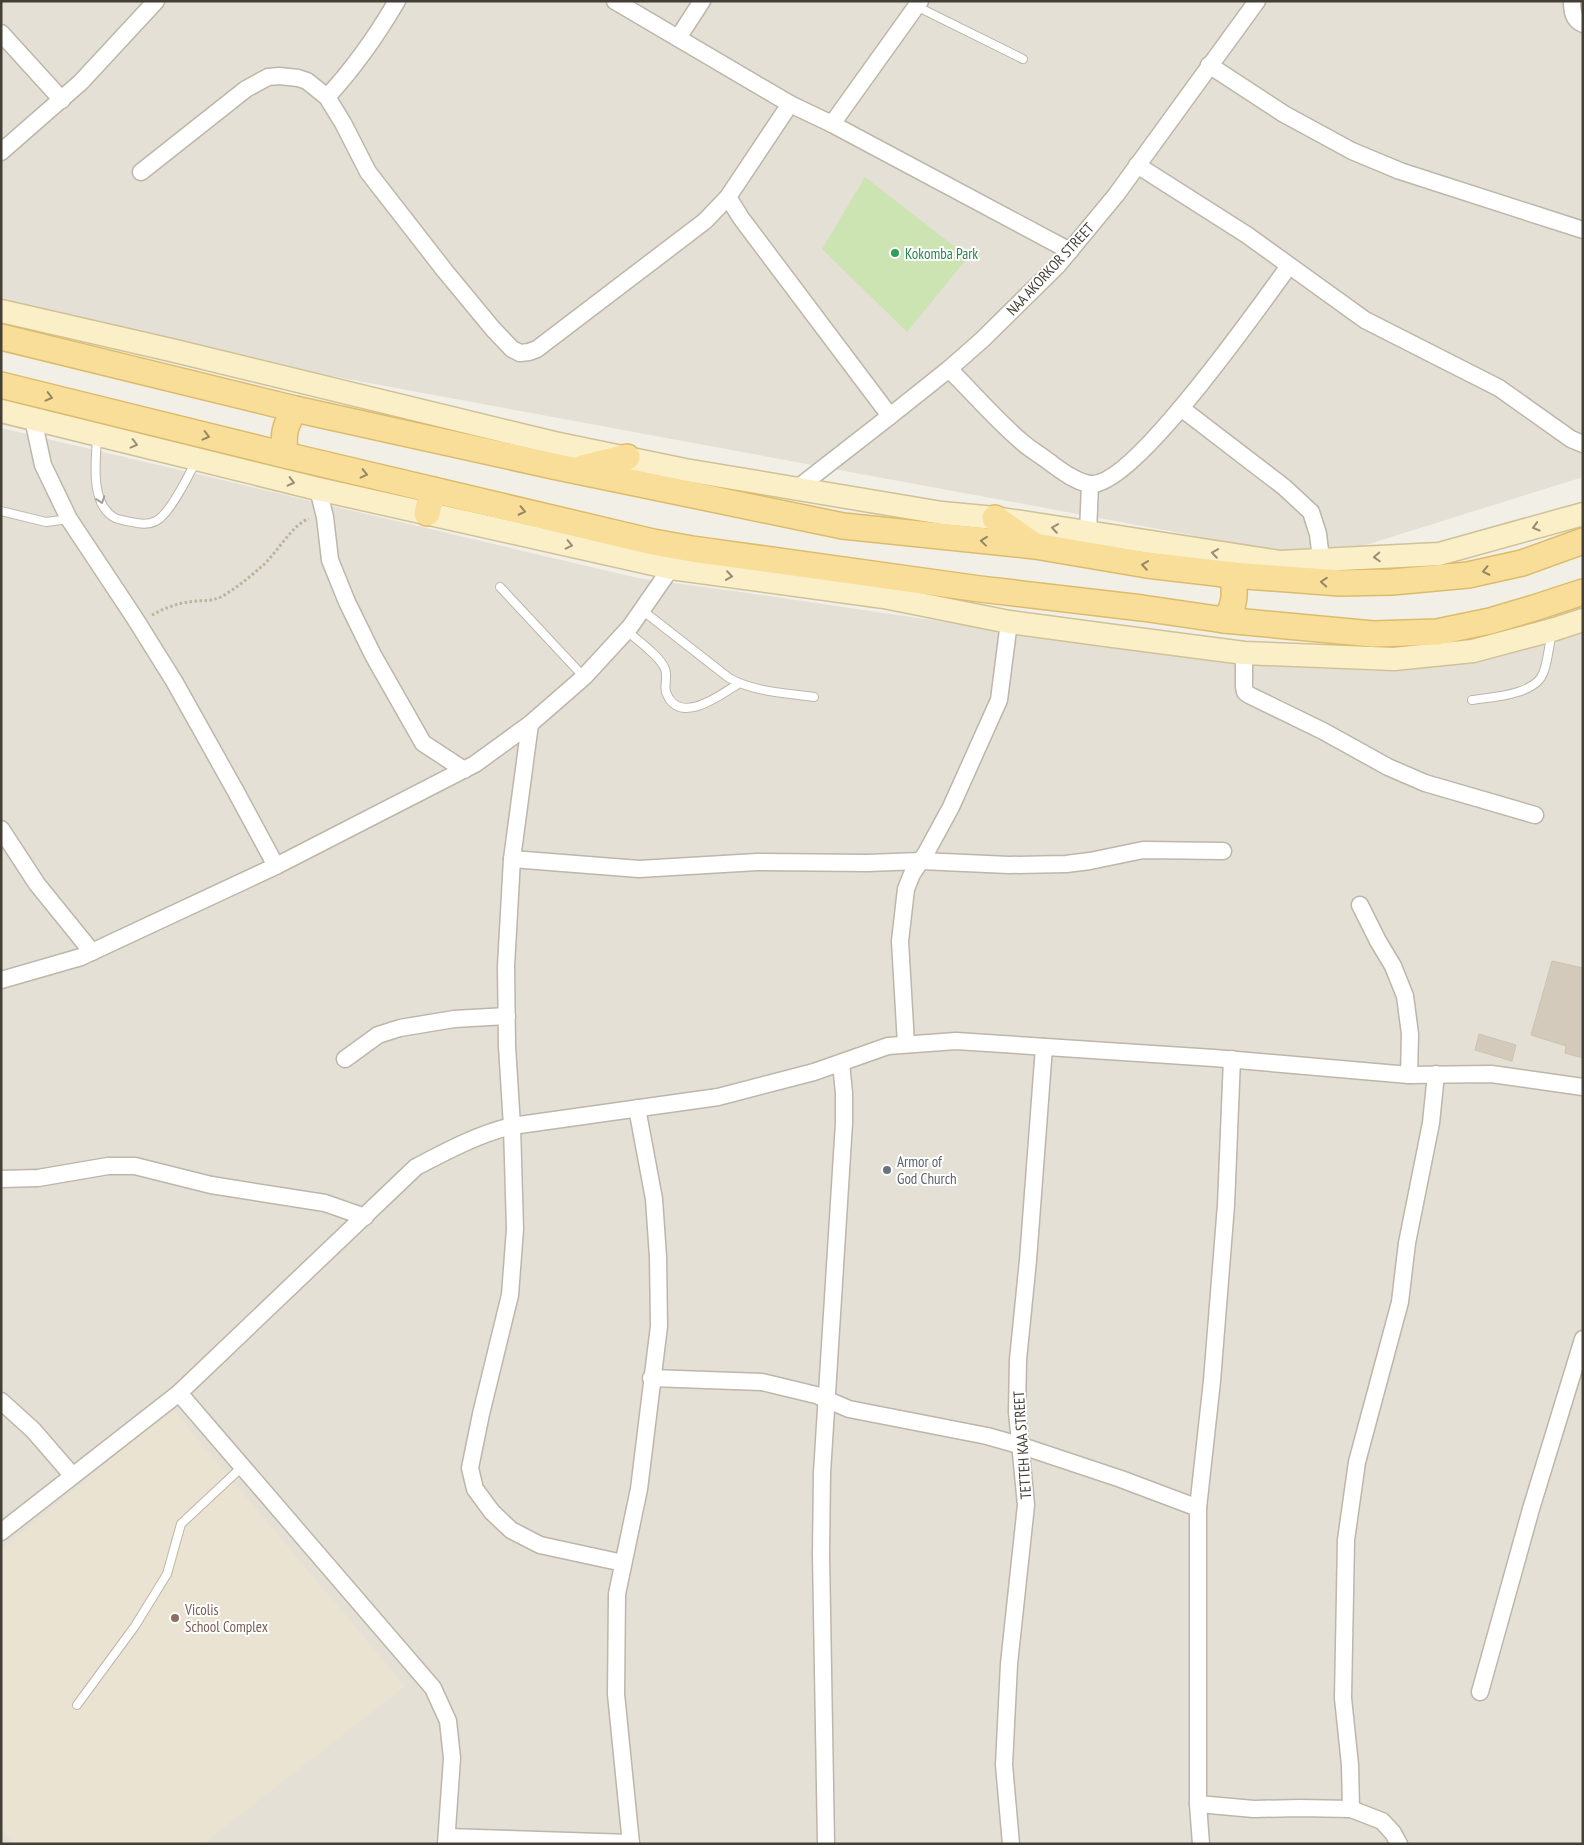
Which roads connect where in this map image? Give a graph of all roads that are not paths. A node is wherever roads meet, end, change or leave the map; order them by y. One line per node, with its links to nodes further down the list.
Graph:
1 (156, 1): 14 (street)
2 (397, 1): 13 (street)
3 (615, 1): 10 (street)
4 (702, 1): 10 (street)
5 (1572, 1): 8 (street)
6 (1255, 2): 12 (street, NAA AKORKOR STREET)
7 (918, 4): 11 (lane); 16 (street)
8 (1583, 24)
9 (1, 33): 14 (street)
10 (678, 38): 15 (street)
11 (1023, 59)
12 (1209, 65): 18 (street, NAA AKORKOR STREET); 21 (street)
13 (327, 97): 19 (street); 20 (street)
14 (62, 100): 17 (street)
15 (790, 104): 16 (street); 20 (street)
16 (832, 124): 22 (street)
17 (1, 152)
18 (1137, 164): 22 (street, NAA AKORKOR STREET); 23 (street)
19 (140, 172)
20 (728, 197): 31 (street)
21 (1583, 230)
22 (1070, 251): 26 (street, NAA AKORKOR STREET)
23 (1289, 266): 28 (street); 34 (street)
24 (1, 311): 36 (street)
25 (1, 337): 29 (main road)
26 (949, 369): 31 (street, NAA AKORKOR STREET); 39 (street)
27 (1, 385): 35 (main road, one-way to 35)
28 (1180, 408): 39 (street); 50 (street)
29 (295, 409): 35 (main road); 38 (main road)
30 (1, 411): 32 (street)
31 (890, 416): 41 (street, NAA AKORKOR STREET)
32 (33, 419): 33 (street); 46 (street)
33 (97, 435): 37 (street, one-way to 37); 37 (lane, one-way to 37)
34 (1583, 444)
35 (285, 455): 42 (main road, one-way to 42)
36 (627, 457): 38 (main road); 41 (street)
37 (197, 459): 40 (street, one-way to 40)
38 (577, 470): 49 (main road, one-way to 38)
39 (1090, 484): 47 (street)
40 (318, 489): 42 (street); 67 (street)
41 (795, 490): 45 (street)
42 (430, 502): 51 (street, one-way to 51); 56 (main road, one-way to 56)
43 (1, 511): 46 (lane)
44 (1583, 514): 50 (street, one-way to 50)
45 (995, 518): 47 (street, one-way to 45); 49 (main road)
46 (69, 519): 73 (street)
47 (1088, 533): 50 (street, one-way to 47)
48 (1583, 541): 52 (main road, one-way to 52)
49 (1035, 546): 52 (main road, one-way to 49)
50 (1322, 559)
51 (670, 568): 55 (street); 58 (street, one-way to 58)
52 (1233, 575): 56 (main road)
53 (500, 587): 62 (lane)
54 (1583, 592): 56 (main road)
55 (642, 610): 60 (street); 63 (lane)
56 (1224, 620)
57 (1583, 620): 59 (street)
58 (1009, 622): 61 (street); 72 (street)
59 (1552, 630): 61 (street); 65 (lane)
60 (627, 631): 62 (street); 63 (lane)
61 (1244, 652): 68 (street)
62 (584, 677): 66 (street)
63 (738, 684): 64 (lane)
64 (814, 697)
65 (1472, 700)
66 (530, 724): 67 (street); 71 (street)
67 (464, 770): 73 (street)
68 (1536, 815)
69 (1, 829): 75 (street)
70 (1222, 851): 72 (street)
71 (512, 858): 72 (street); 77 (street)
72 (921, 861): 78 (street)
73 (276, 866): 75 (street)
74 (1360, 905): 83 (street)
75 (92, 952): 76 (street)
76 (1, 980)
77 (506, 1016): 80 (street); 87 (street)
78 (906, 1044): 79 (street); 82 (street)
79 (1044, 1047): 81 (street); 95 (street, TETTEH KAA STREET)
80 (345, 1059)
81 (1232, 1060): 83 (street); 98 (street)
82 (841, 1063): 86 (street); 93 (street)
83 (1409, 1074): 84 (street)
84 (1436, 1074): 85 (street); 104 (street)
85 (1583, 1087)
86 (637, 1108): 87 (street); 91 (street)
87 (512, 1126): 89 (street); 100 (street)
88 (1, 1179): 89 (street)
89 (365, 1217): 92 (street)
90 (1583, 1339): 101 (street)
91 (652, 1378): 93 (street); 100 (street)
92 (179, 1392): 96 (street); 97 (street)
93 (828, 1400): 95 (street); 107 (street)
94 (1, 1401): 97 (street)
95 (1019, 1445): 98 (street); 108 (street, TETTEH KAA STREET)
96 (243, 1466): 102 (lane); 105 (street)
97 (72, 1475): 99 (street)
98 (1198, 1508): 103 (street)
99 (1, 1532)
100 (622, 1563): 106 (street)
101 (1480, 1692)
102 (77, 1705)
103 (1198, 1804): 104 (street); 109 (street)
104 (1351, 1809): 110 (street)
105 (447, 1840): 106 (street)
106 (631, 1843)
107 (826, 1844)
108 (1012, 1844)
109 (1201, 1844)
110 (1400, 1844)

